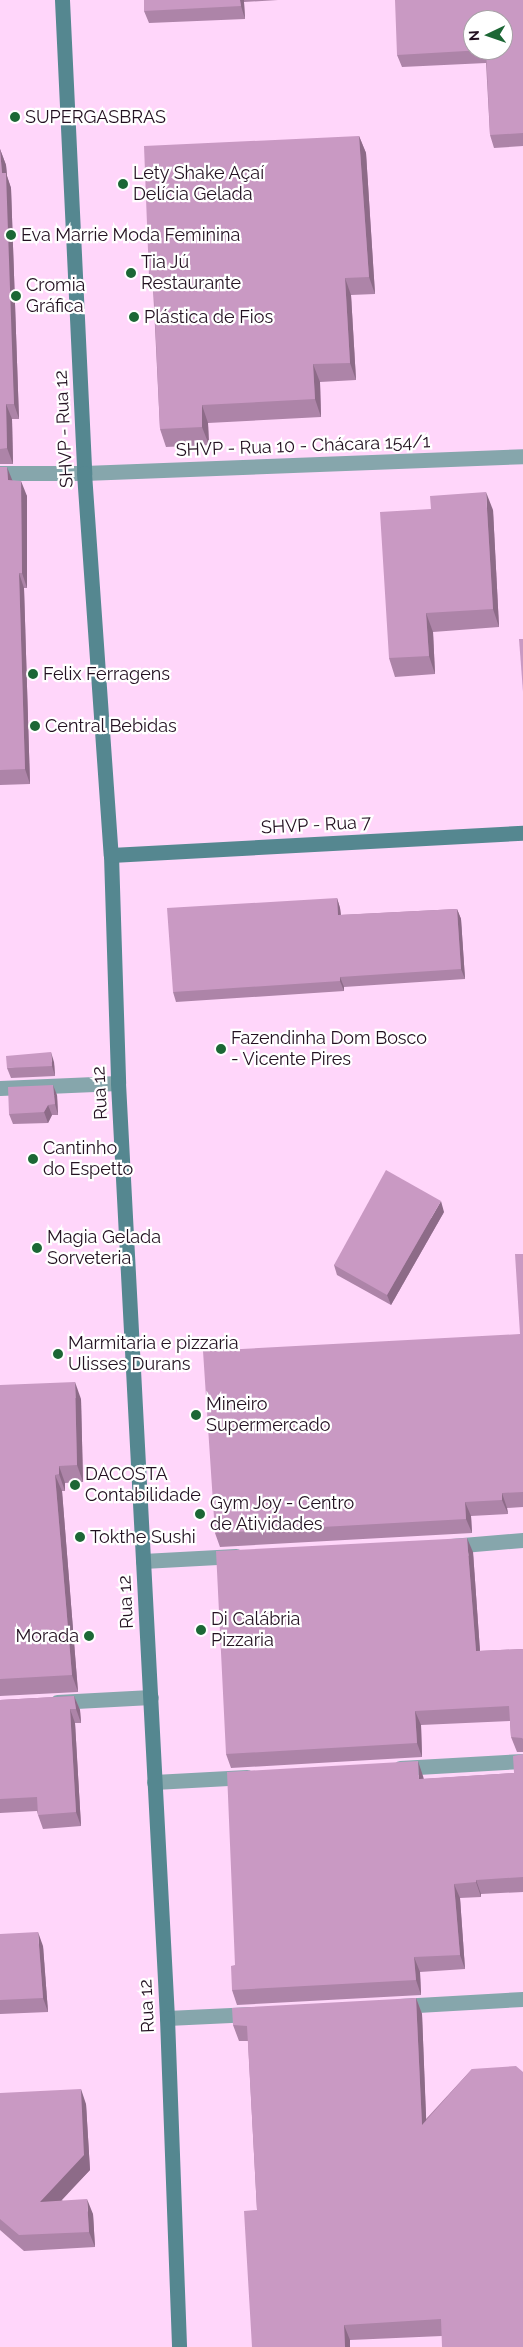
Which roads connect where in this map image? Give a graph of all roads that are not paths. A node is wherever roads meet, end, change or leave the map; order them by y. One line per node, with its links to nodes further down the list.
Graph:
1 (62, 0): 4 (street, SHVP - Rua 12)
2 (523, 456): 4 (street, SHVP - Rua 10 - Chácara 154/1)
3 (0, 473): 4 (street, SHVP - Rua 10 - Chácara 154/1)
4 (84, 473): 6 (street, SHVP - Rua 12)
5 (523, 833): 6 (street, SHVP - Rua 7)
6 (110, 855): 7 (street, Rua 12)
7 (118, 1083): 8 (street); 12 (street, Rua 12)
8 (0, 1088)
9 (523, 1540): 10 (street)
10 (433, 1546)
11 (248, 1556): 12 (street)
12 (143, 1561): 13 (street, Rua 12)
13 (151, 1697): 14 (street); 18 (street, Rua 12)
14 (46, 1703)
15 (523, 1762): 16 (street)
16 (384, 1769)
17 (265, 1776): 18 (street)
18 (154, 1782): 22 (street, Rua 12)
19 (523, 1999): 20 (street)
20 (386, 2007)
21 (269, 2013): 22 (street)
22 (167, 2018): 23 (street, Rua 12)
23 (179, 2347)

